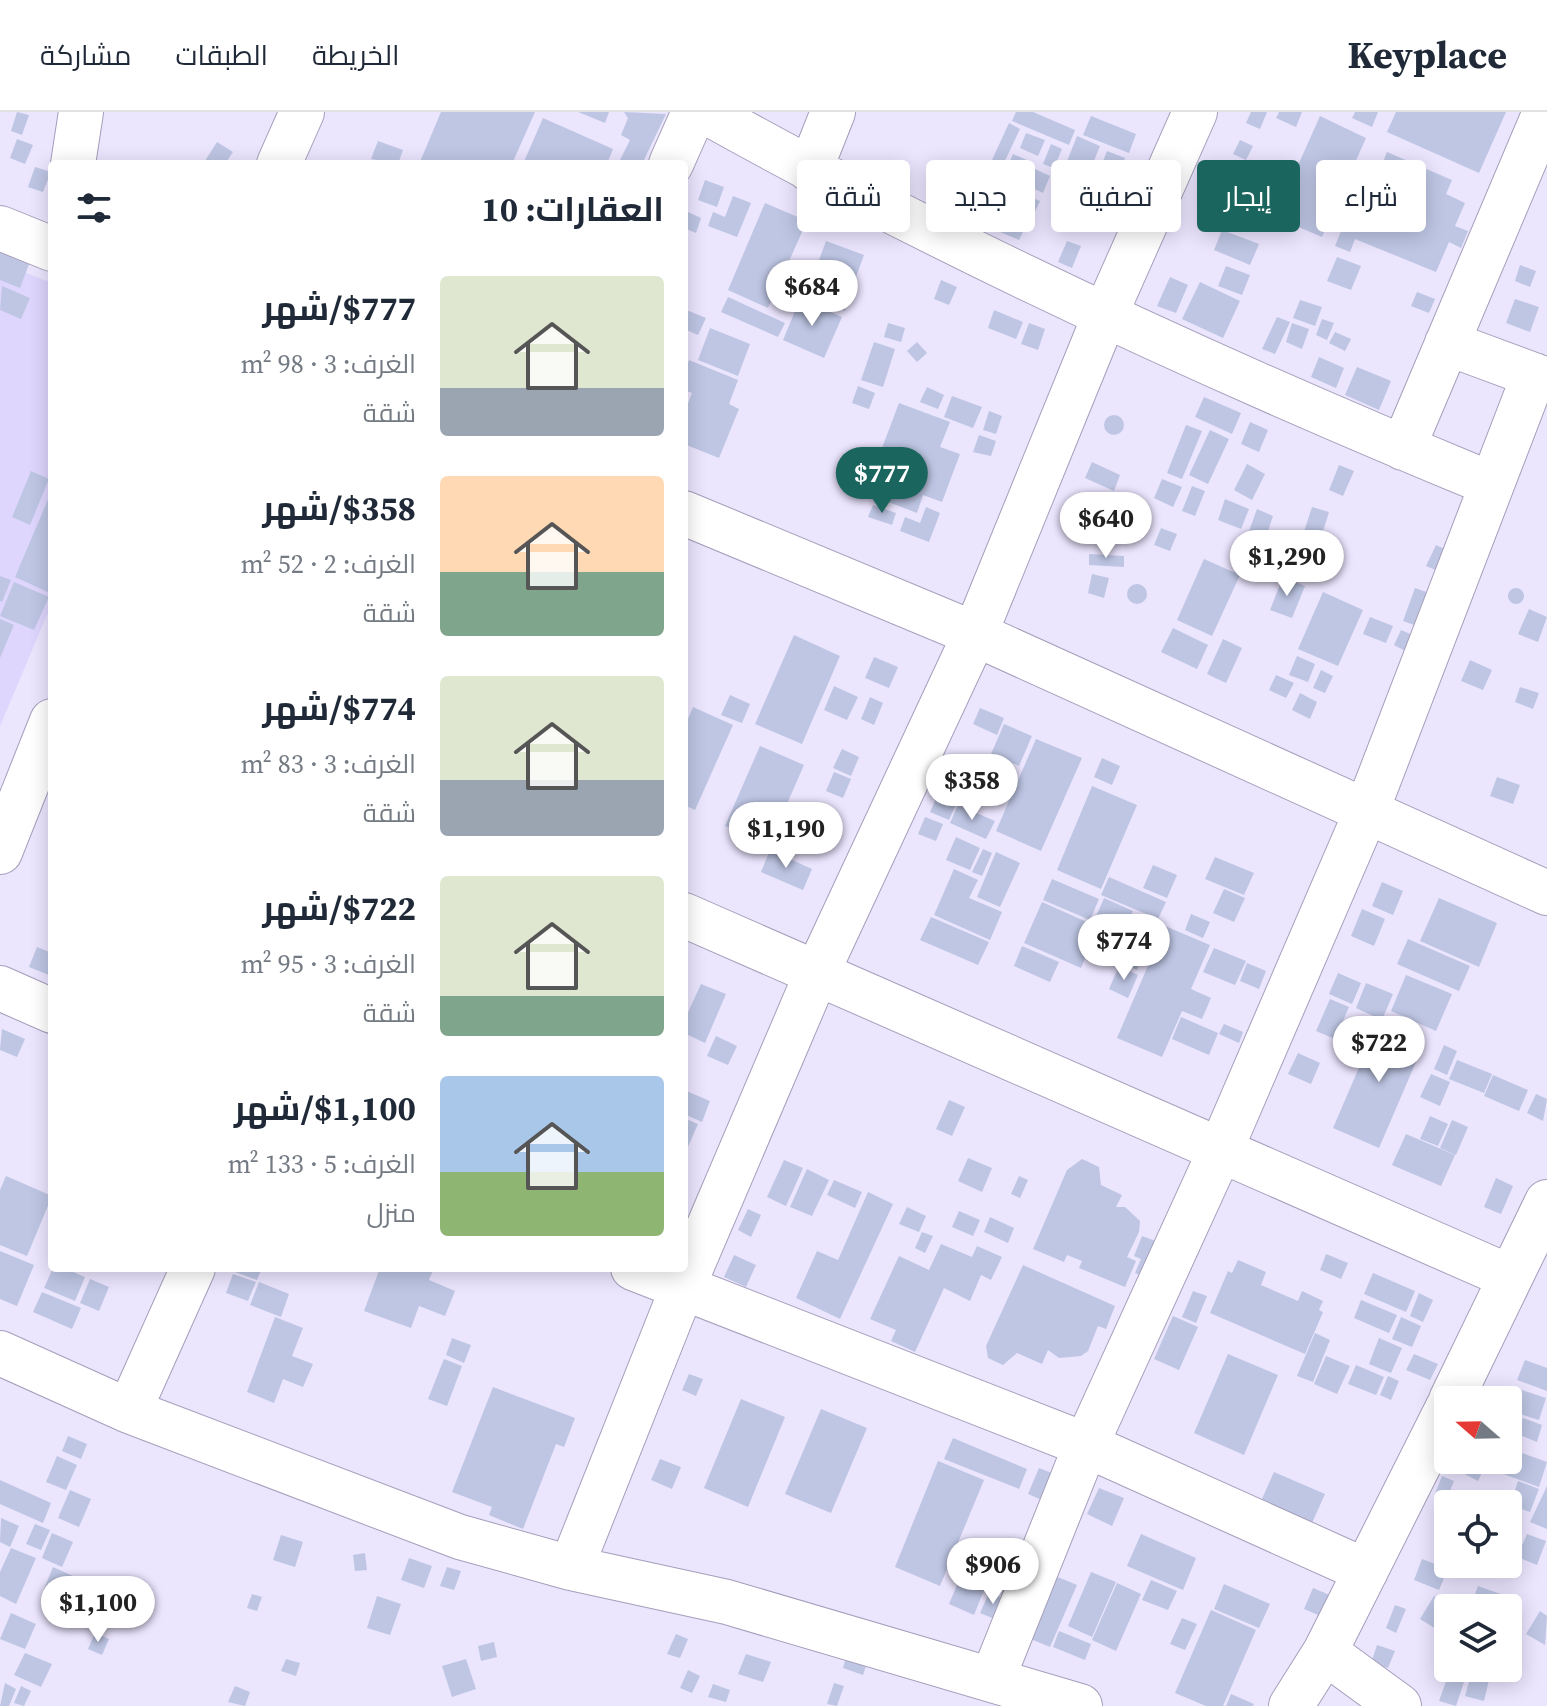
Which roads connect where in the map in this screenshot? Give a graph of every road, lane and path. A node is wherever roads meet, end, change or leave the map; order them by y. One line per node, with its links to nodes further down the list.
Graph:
1 (81, 112): 8 (street)
2 (302, 112): 9 (street)
3 (694, 112): 10 (street)
4 (706, 112): 12 (street)
5 (833, 112): 11 (street)
6 (1195, 112): 16 (street)
7 (1545, 112): 17 (street)
8 (74, 160)
9 (281, 160)
10 (673, 160)
11 (814, 160)
12 (797, 163)
13 (910, 219): 16 (street)
14 (0, 228): 15 (street)
15 (48, 247)
16 (1105, 315): 19 (street); 22 (street)
17 (1447, 343): 18 (street); 19 (street)
18 (1540, 377): 20 (street)
19 (1403, 448): 20 (street)
20 (1491, 484): 24 (street)
21 (688, 515): 22 (street)
22 (975, 634): 24 (street); 28 (street)
23 (48, 731): 25 (street)
24 (1367, 810): 26 (street); 31 (street)
25 (0, 852)
26 (1547, 893)
27 (688, 917): 28 (street)
28 (816, 975): 31 (street); 36 (street)
29 (0, 988): 30 (street)
30 (48, 1009)
31 (1221, 1149): 35 (street); 41 (street)
32 (1547, 1202): 35 (street)
33 (191, 1272): 39 (street)
34 (642, 1272): 36 (street)
35 (1510, 1277): 38 (street)
36 (682, 1289): 41 (street); 42 (street)
37 (0, 1353): 39 (street)
38 (1458, 1386)
39 (129, 1411): 42 (street)
40 (1434, 1435): 43 (street)
41 (1086, 1445): 43 (street); 45 (street)
42 (571, 1568): 45 (street)
43 (1366, 1571): 44 (street)
44 (1325, 1652): 47 (street); 48 (street)
45 (992, 1680): 46 (street)
46 (1080, 1706)
47 (1291, 1706)
48 (1399, 1706)

